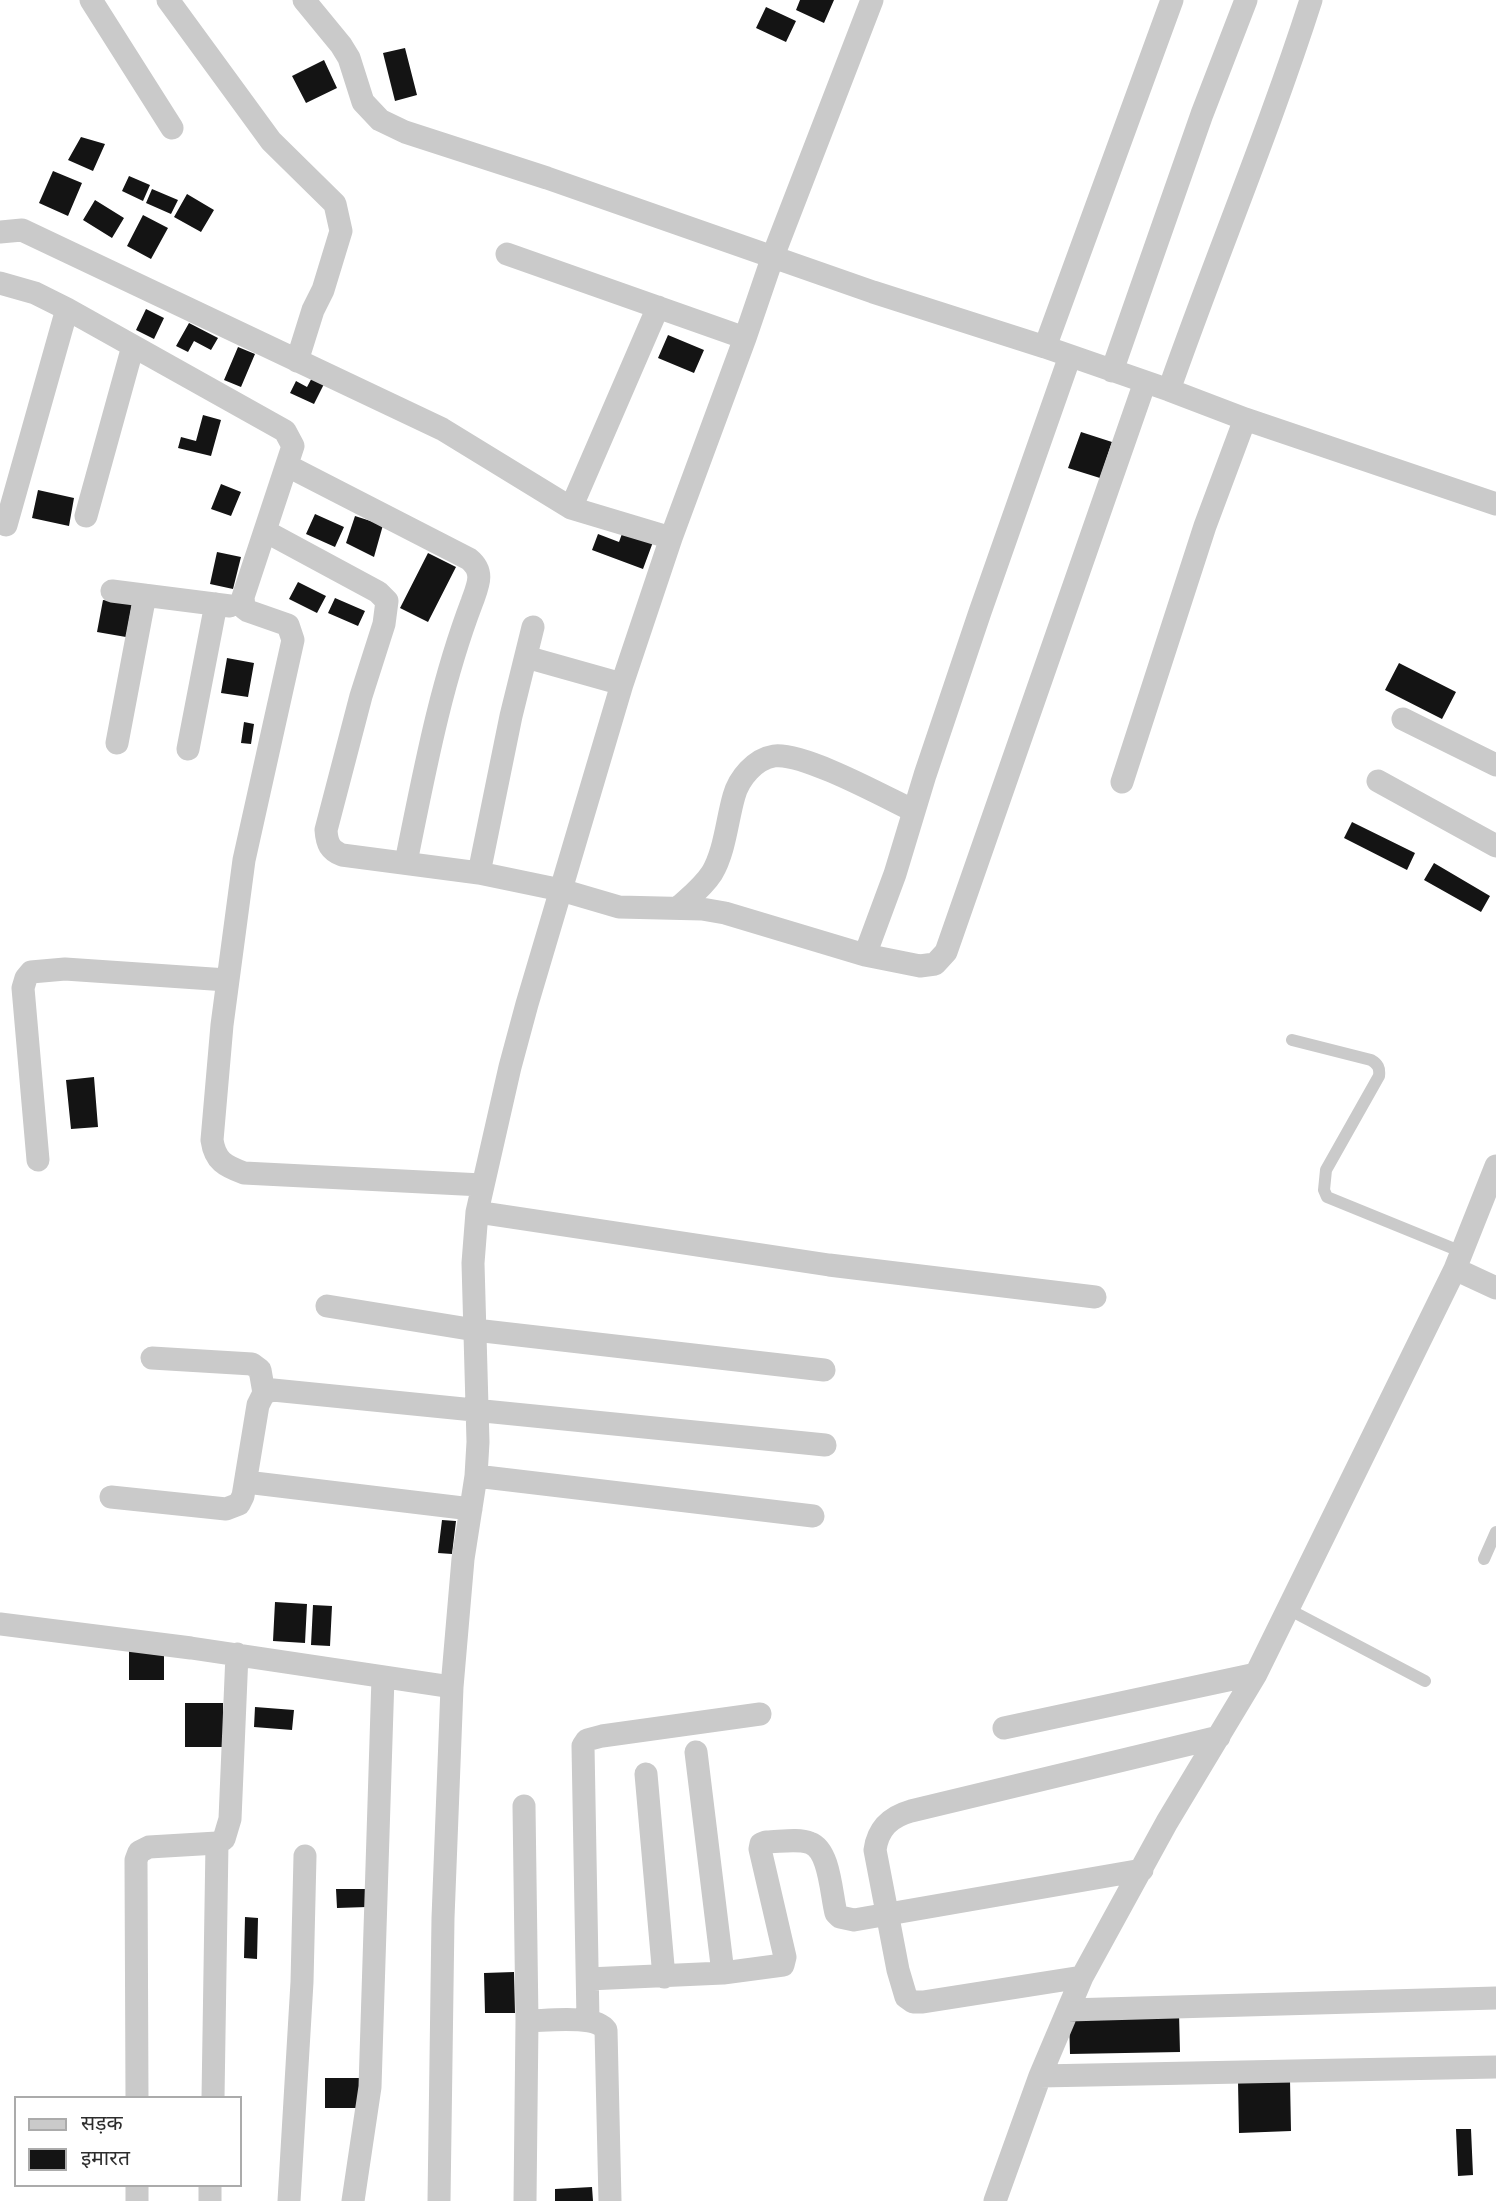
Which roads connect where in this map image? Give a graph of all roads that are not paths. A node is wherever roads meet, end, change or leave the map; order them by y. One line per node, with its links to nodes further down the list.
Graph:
1 (91, 0): 8 (street)
2 (168, 0): 19 (street)
3 (304, 0): 11 (street)
4 (872, 0): 11 (street)
5 (1172, 0): 17 (street)
6 (1246, 0): 20 (street)
7 (1311, 0): 22 (street)
8 (172, 128)
9 (0, 232): 19 (street)
10 (507, 254): 13 (street)
11 (773, 256): 15 (street); 17 (street)
12 (0, 283): 14 (street)
13 (658, 307): 15 (street); 26 (street)
14 (66, 309): 16 (street); 28 (street)
15 (745, 338): 30 (street)
16 (133, 346): 24 (street); 27 (street)
17 (1045, 347): 18 (street)
18 (1070, 356): 20 (street); 44 (street)
19 (297, 361): 26 (street)
20 (1112, 371): 21 (street)
21 (1144, 382): 22 (street); 50 (street)
22 (1169, 390): 23 (street)
23 (1245, 419): 25 (street); 43 (street)
24 (288, 466): 29 (street); 46 (street)
25 (1496, 504)
26 (571, 508): 30 (street)
27 (86, 516)
28 (6, 525)
29 (265, 531): 34 (street); 46 (street)
30 (671, 538): 37 (street)
31 (112, 591): 32 (street)
32 (145, 595): 33 (street); 39 (street)
33 (216, 604): 34 (street); 40 (street)
34 (244, 607): 51 (street)
35 (533, 627): 36 (street)
36 (526, 657): 37 (street); 47 (street)
37 (622, 684): 48 (street)
38 (1403, 719): 41 (street)
39 (117, 743)
40 (187, 749)
41 (1496, 765)
42 (1378, 781): 45 (street)
43 (1122, 782)
44 (914, 811): 49 (street); 50 (street)
45 (1496, 846)
46 (406, 862): 47 (street)
47 (478, 873): 48 (street)
48 (561, 890): 49 (street); 55 (street)
49 (678, 908): 50 (street)
50 (865, 955)
51 (227, 980): 53 (street); 55 (street)
52 (1292, 1040): 57 (lane)
53 (38, 1160)
54 (1496, 1166): 57 (street)
55 (482, 1185): 56 (street)
56 (477, 1212): 59 (street); 61 (street)
57 (1458, 1260): 58 (street); 74 (street)
58 (1496, 1288)
59 (1096, 1297)
60 (327, 1306): 61 (street)
61 (475, 1331): 63 (street); 65 (street)
62 (152, 1358): 64 (street)
63 (824, 1370)
64 (264, 1394): 65 (street); 68 (street)
65 (477, 1409): 66 (street); 67 (street)
66 (825, 1445)
67 (476, 1476): 70 (street); 71 (street)
68 (246, 1482): 69 (street); 70 (street)
69 (111, 1497)
70 (471, 1508): 80 (street)
71 (813, 1517)
72 (1496, 1532): 73 (lane)
73 (1484, 1559)
74 (1288, 1609): 77 (street); 79 (lane)
75 (0, 1624): 76 (street)
76 (237, 1654): 78 (street); 87 (street)
77 (1256, 1674): 82 (street); 83 (street)
78 (383, 1677): 80 (street); 104 (street)
79 (1425, 1681)
80 (452, 1687): 105 (street)
81 (760, 1714): 94 (street)
82 (1004, 1728)
83 (1219, 1737): 89 (street); 90 (street)
84 (696, 1752): 91 (street)
85 (646, 1774): 92 (street)
86 (524, 1806): 98 (street)
87 (217, 1843): 101 (street); 102 (street)
88 (305, 1856): 103 (street)
89 (1142, 1870): 90 (street); 93 (street)
90 (887, 1915): 91 (street); 93 (street)
91 (723, 1973): 92 (street)
92 (664, 1977): 94 (street)
93 (1082, 1977): 96 (street)
94 (588, 1979): 97 (street)
95 (1496, 1998): 96 (street)
96 (1068, 2010): 100 (street)
97 (588, 2020): 98 (street); 107 (street)
98 (527, 2021): 106 (street)
99 (1496, 2067): 100 (street)
100 (1040, 2076): 108 (street)
101 (137, 2096)
102 (213, 2096)
103 (289, 2201)
104 (352, 2201)
105 (439, 2201)
106 (524, 2201)
107 (610, 2201)
108 (995, 2201)

